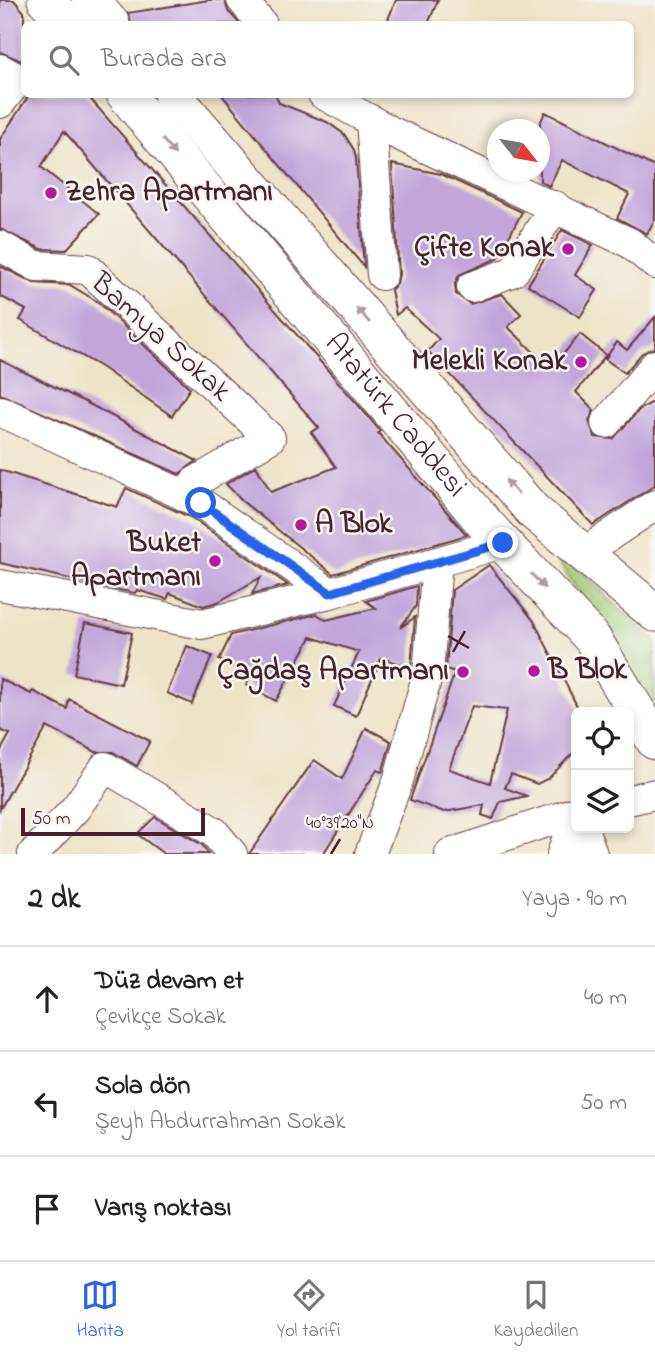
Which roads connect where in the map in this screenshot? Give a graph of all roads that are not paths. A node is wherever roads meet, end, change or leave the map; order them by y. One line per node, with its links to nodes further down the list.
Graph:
1 (46, 0): 4 (main road)
2 (90, 0): 5 (main road)
3 (243, 0): 6 (street)
4 (64, 21)
5 (108, 21)
6 (260, 21)
7 (10, 74): 11 (street)
8 (128, 98): 23 (main road, Atatürk Caddesi, one-way to 23)
9 (175, 98): 24 (main road, Atatürk Caddesi, one-way to 9)
10 (330, 98): 12 (street)
11 (0, 103)
12 (371, 120): 13 (street); 16 (street)
13 (555, 206): 15 (street); 17 (street)
14 (0, 246): 21 (street, Bamya Sokak)
15 (655, 264)
16 (382, 275)
17 (471, 287)
18 (655, 365): 20 (street)
19 (0, 411): 21 (street)
20 (606, 423)
21 (186, 497): 27 (street)
22 (655, 505): 24 (street)
23 (503, 543): 25 (street); 29 (main road, Atatürk Caddesi, one-way to 29)
24 (582, 554): 28 (main road, Atatürk Caddesi)
25 (437, 562): 27 (street); 37 (street)
26 (0, 585): 27 (street)
27 (330, 593)
28 (655, 613)
29 (655, 741)
30 (655, 794): 31 (street)
31 (634, 799)
32 (571, 815): 38 (street)
33 (571, 828): 39 (street)
34 (585, 833): 40 (street)
35 (33, 854): 36 (street)
36 (232, 854)
37 (370, 854)
38 (450, 854)
39 (562, 854)
40 (592, 854)

